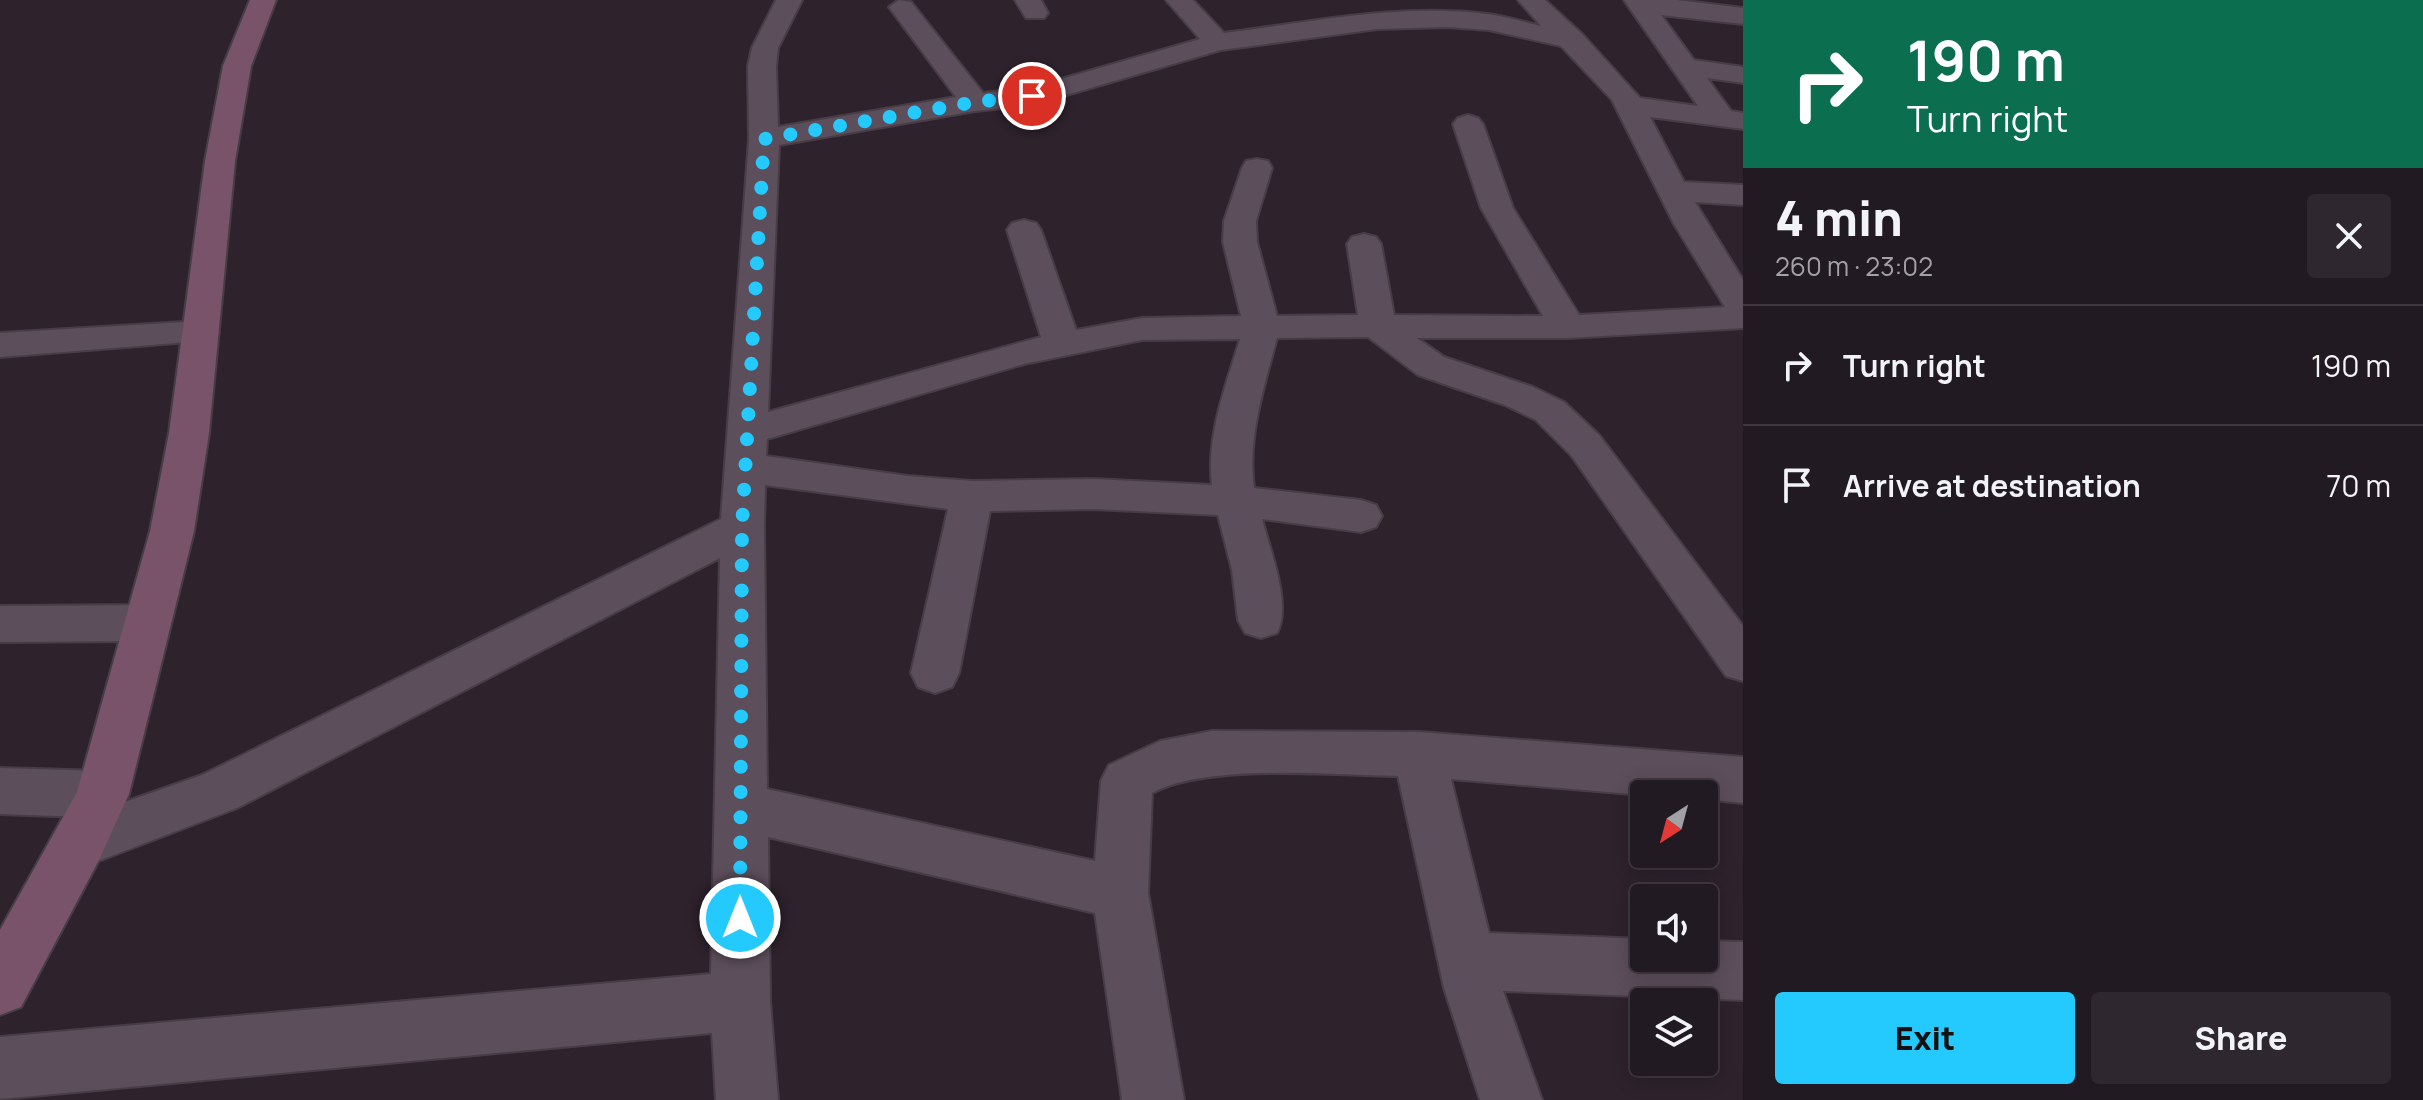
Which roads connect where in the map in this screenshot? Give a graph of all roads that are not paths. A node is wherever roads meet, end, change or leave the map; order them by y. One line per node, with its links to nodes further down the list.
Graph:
1 (263, 0): 28 (main road)
2 (789, 0): 17 (street)
3 (1179, 0): 10 (street)
4 (1531, 0): 9 (street)
5 (1639, 4): 8 (street); 11 (street)
6 (902, 7): 13 (street)
7 (1369, 10): 9 (street); 10 (street)
8 (1743, 16)
9 (1574, 41): 14 (street)
10 (1218, 42): 13 (street)
11 (1684, 67): 12 (street); 15 (street)
12 (1743, 75)
13 (975, 102): 17 (street)
14 (1629, 105): 15 (street); 19 (street)
15 (1732, 120)
16 (1468, 124): 27 (street)
17 (764, 139): 31 (street)
18 (1257, 168): 25 (street)
19 (1674, 191): 20 (street); 23 (street)
20 (1743, 195)
21 (1024, 230): 29 (street)
22 (1364, 244): 26 (street)
23 (1743, 307)
24 (1743, 317): 27 (street)
25 (1262, 327): 26 (street); 29 (street); 33 (street)
26 (1378, 327): 27 (street); 39 (street)
27 (1568, 327)
28 (201, 332): 30 (street); 37 (main road)
29 (1062, 344): 31 (street)
30 (0, 345)
31 (747, 449): 32 (street); 35 (street)
32 (972, 496): 33 (street); 40 (street)
33 (1235, 501): 34 (street); 36 (street)
34 (1361, 516)
35 (742, 527): 45 (street); 46 (street)
36 (1261, 620)
37 (146, 623): 38 (street); 44 (main road)
38 (0, 624)
39 (1743, 662)
40 (935, 673)
41 (1419, 754): 42 (street); 47 (street); 48 (street)
42 (1743, 780)
43 (0, 791): 44 (street)
44 (103, 794): 46 (main road)
45 (741, 807): 47 (street); 51 (street)
46 (80, 843): 50 (main road)
47 (1120, 893): 54 (street)
48 (1467, 961): 49 (street); 55 (street)
49 (1743, 971)
50 (0, 986)
51 (740, 1001): 52 (street); 53 (street)
52 (0, 1068)
53 (747, 1100)
54 (1153, 1100)
55 (1511, 1100)

